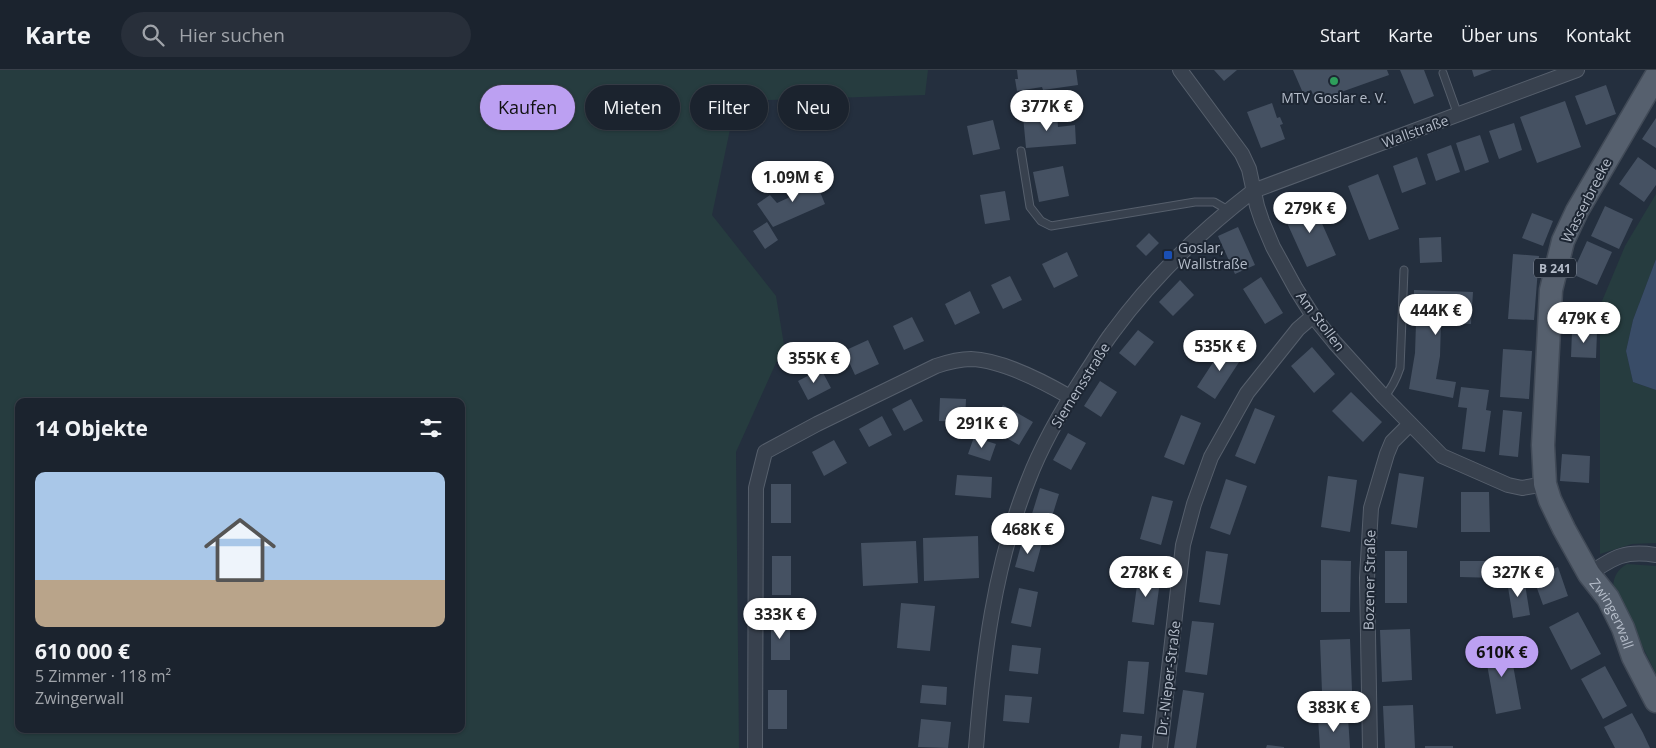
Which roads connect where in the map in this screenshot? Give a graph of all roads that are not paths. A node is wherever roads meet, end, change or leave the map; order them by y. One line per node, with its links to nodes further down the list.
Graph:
1 (1180, 70): 7 (street, Am Stollen)
2 (1577, 70): 5 (street, Wallstraße)
3 (1443, 73): 5 (lane)
4 (1656, 76): 14 (main road, Wasserbreeke / B 241)
5 (1458, 115): 7 (street, Wallstraße)
6 (1021, 152): 8 (lane)
7 (1253, 191): 8 (street, Siemensstraße); 10 (street, Am Stollen)
8 (1228, 210): 11 (street, Siemensstraße)
9 (1404, 270): 12 (lane)
10 (1313, 316): 12 (street, Am Stollen); 20 (street, Dr.-Nieper-Straße)
11 (1070, 397): 18 (street); 19 (street, Siemensstraße)
12 (1384, 397): 13 (street, Am Stollen)
13 (1410, 424): 14 (street, Am Stollen); 21 (street, Bozener Straße)
14 (1545, 484): 16 (main road, Zwingerwall / B 241)
15 (1656, 555): 16 (street)
16 (1589, 574): 17 (main road, Zwingerwall / B 241)
17 (1656, 701)
18 (755, 748)
19 (976, 748)
20 (1160, 748)
21 (1370, 748)

